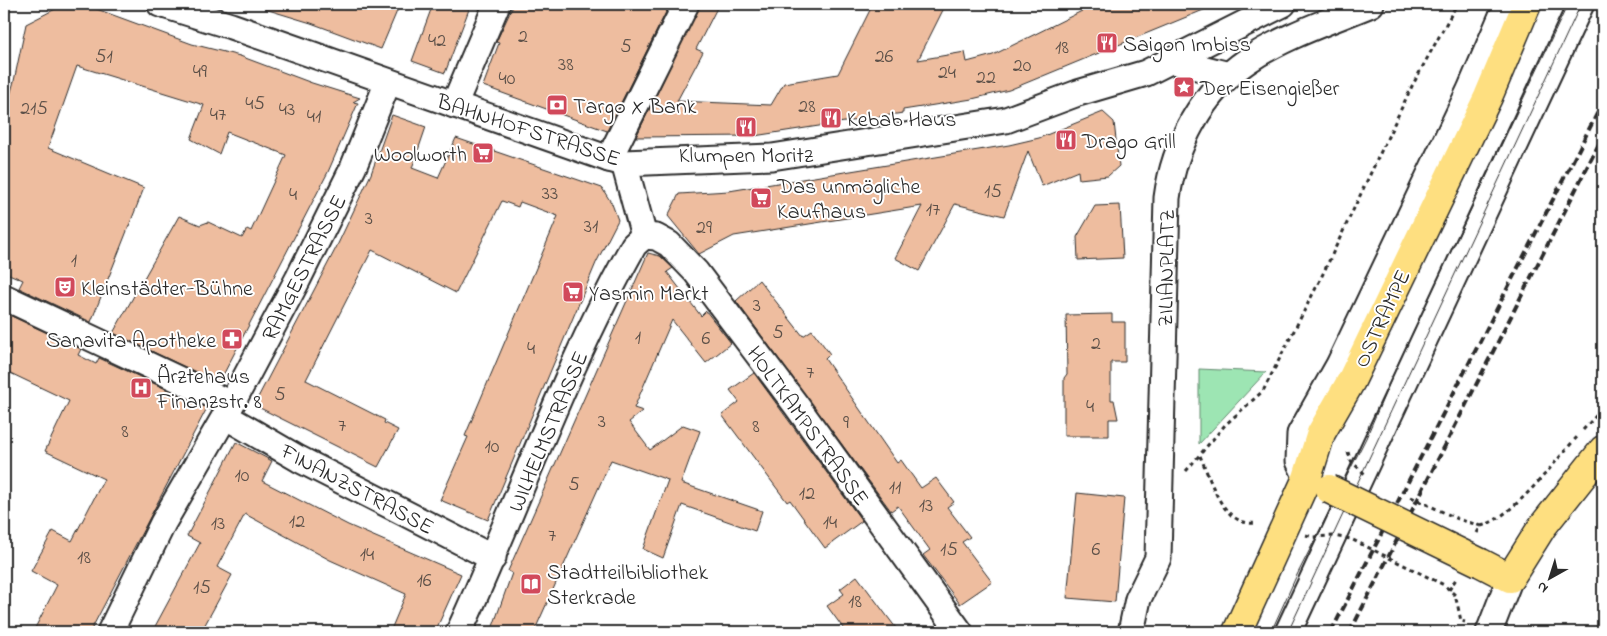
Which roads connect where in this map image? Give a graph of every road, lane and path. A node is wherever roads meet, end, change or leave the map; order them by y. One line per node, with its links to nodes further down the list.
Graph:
1 (160, 4): 13 (street, BAHNHOFSTRASSE)
2 (497, 4): 14 (street)
3 (1283, 4): 11 (street, BAHNHOFSTRASSE)
4 (1404, 4): 9 (path)
5 (1457, 4): 22 (path)
6 (1507, 4): 24 (street)
7 (1527, 4): 24 (main road, OSTRAMPE)
8 (1582, 4): 37 (street)
9 (1379, 7): 12 (street, ZILIANPLATZ)
10 (682, 11): 15 (street)
11 (1170, 60): 12 (street); 15 (street, BAHNHOFSTRASSE)
12 (1229, 74): 26 (street, ZILIANPLATZ)
13 (388, 82): 14 (street, BAHNHOFSTRASSE); 19 (street, RAMGESTRASSE)
14 (454, 105): 15 (street, BAHNHOFSTRASSE)
15 (616, 161): 16 (street)
16 (644, 236): 29 (street, WILHELMSTRASSE); 34 (street, HOLTKAMPSTRASSE)
17 (4, 297): 19 (street, FINANZSTRASSE)
18 (1603, 408): 25 (path, bridge)
19 (228, 410): 29 (street, FINANZSTRASSE); 32 (street, RAMGESTRASSE)
20 (1603, 450): 30 (main road)
21 (1348, 452): 23 (path, bridge)
22 (1200, 456): 26 (path); 27 (path)
23 (1368, 477)
24 (1318, 483): 30 (main road, bridge); 36 (main road, OSTRAMPE)
25 (1404, 494)
26 (1160, 501): 35 (street, ZILIANPLATZ)
27 (1246, 524)
28 (1306, 535): 31 (path, bridge)
29 (493, 558): 33 (street, WILHELMSTRASSE)
30 (1510, 578): 38 (street)
31 (1458, 607)
32 (110, 632)
33 (458, 632)
34 (960, 632)
35 (1131, 632)
36 (1236, 632)
37 (1288, 632)
38 (1489, 632)

